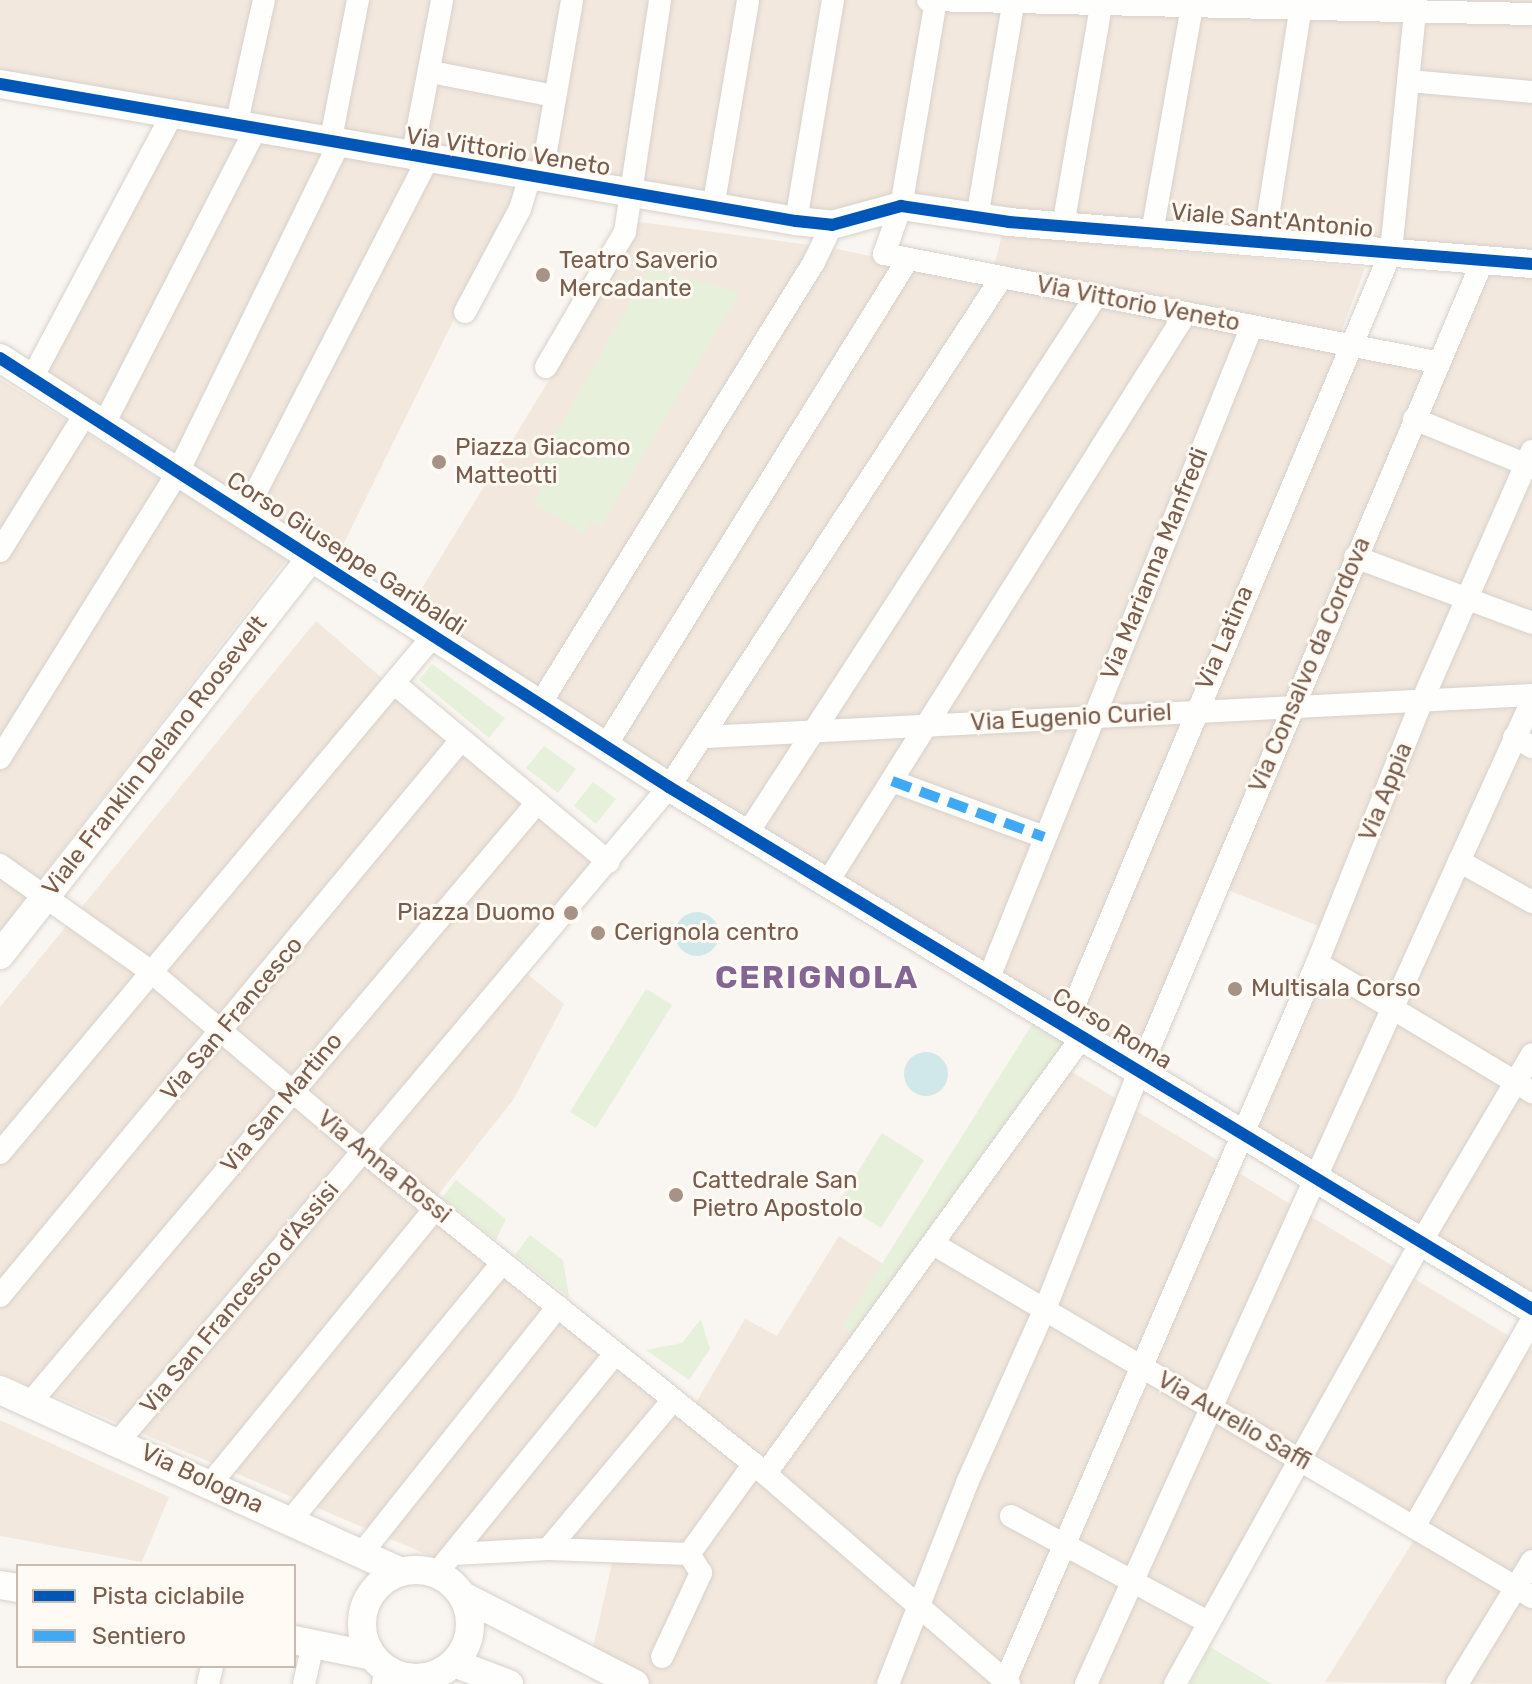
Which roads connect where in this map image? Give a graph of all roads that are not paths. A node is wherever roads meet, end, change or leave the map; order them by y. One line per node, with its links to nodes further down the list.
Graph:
1 (264, 0): 22 (street)
2 (358, 0): 23 (street)
3 (442, 0): 16 (street)
4 (572, 0): 20 (street)
5 (660, 0): 26 (street)
6 (748, 0): 28 (street)
7 (833, 0): 30 (street)
8 (928, 0): 9 (street)
9 (936, 0): 10 (street); 27 (street)
10 (1014, 1): 11 (street); 29 (street)
11 (1101, 2): 12 (street); 33 (street)
12 (1193, 3): 13 (street); 34 (street)
13 (1302, 4): 14 (street); 35 (street)
14 (1415, 6): 15 (street); 17 (street, Via Latina)
15 (1532, 14)
16 (431, 72): 20 (street); 24 (street)
17 (1409, 81): 19 (street); 36 (street, Via Latina)
18 (0, 84): 21 (street, Via Vittorio Veneto)
19 (1532, 92)
20 (554, 96): 25 (street)
21 (172, 115): 22 (street, Via Vittorio Veneto); 49 (street)
22 (245, 128): 23 (street, Via Vittorio Veneto); 50 (street)
23 (334, 145): 24 (street, Via Vittorio Veneto); 53 (street)
24 (419, 160): 25 (street, Via Vittorio Veneto); 54 (street)
25 (535, 179): 26 (street, Via Vittorio Veneto); 42 (street)
26 (632, 195): 28 (street, Via Vittorio Veneto); 48 (street)
27 (901, 206): 29 (street, Via Vittorio Veneto); 32 (street, Via Vittorio Veneto); 37 (street)
28 (713, 208): 30 (street, Via Vittorio Veneto)
29 (977, 218): 31 (street, Via Vittorio Veneto)
30 (796, 221): 32 (street, Via Vittorio Veneto)
31 (1009, 222): 33 (street, Viale Sant'Antonio)
32 (832, 225): 64 (street)
33 (1063, 226): 34 (street, Viale Sant'Antonio)
34 (1152, 233): 35 (street, Viale Sant'Antonio)
35 (1264, 242): 36 (street, Viale Sant'Antonio)
36 (1391, 252): 38 (street, Viale Sant'Antonio); 45 (street, Via Latina)
37 (908, 259): 40 (street, Via Vittorio Veneto); 73 (street)
38 (1483, 260): 39 (street, Viale Sant'Antonio); 47 (street, Via Consalvo da Cordova)
39 (1532, 264)
40 (1002, 277): 41 (street, Via Vittorio Veneto); 70 (street)
41 (1096, 296): 43 (street, Via Vittorio Veneto); 69 (street)
42 (465, 312)
43 (1186, 313): 44 (street, Via Vittorio Veneto); 68 (street)
44 (1252, 326): 45 (street, Via Vittorio Veneto); 67 (street, Via Marianna Manfredi)
45 (1349, 345): 47 (street, Via Vittorio Veneto); 66 (street, Via Latina)
46 (0, 358): 49 (street, Corso Giuseppe Garibaldi)
47 (1436, 362): 51 (street, Via Consalvo da Cordova)
48 (546, 367)
49 (32, 378): 50 (street, Corso Giuseppe Garibaldi)
50 (95, 419): 53 (street, Corso Giuseppe Garibaldi); 55 (street)
51 (1414, 419): 52 (street); 56 (street, Via Consalvo da Cordova)
52 (1530, 461): 58 (street, Via Appia)
53 (178, 472): 54 (street, Corso Giuseppe Garibaldi); 74 (street)
54 (244, 515): 57 (street, Corso Giuseppe Garibaldi)
55 (0, 551)
56 (1355, 557): 58 (street); 65 (street, Via Consalvo da Cordova)
57 (311, 558): 60 (street, Corso Giuseppe Garibaldi); 84 (street, Viale Franklin Delano Roosevelt)
58 (1466, 598): 59 (street); 63 (street, Via Appia)
59 (1532, 623)
60 (433, 636): 61 (street, Corso Giuseppe Garibaldi); 64 (street, Corso Giuseppe Garibaldi)
61 (395, 684): 71 (street); 88 (street, Corso Giuseppe Garibaldi)
62 (1532, 698): 63 (street, Via Eugenio Curiel); 72 (street)
63 (1422, 701): 65 (street, Via Eugenio Curiel); 87 (street, Via Appia)
64 (540, 704): 73 (street, Corso Giuseppe Garibaldi)
65 (1293, 707): 66 (street, Via Eugenio Curiel); 94 (street, Via Consalvo da Cordova)
66 (1193, 712): 67 (street, Via Eugenio Curiel); 91 (street, Via Latina)
67 (1092, 717): 68 (street, Via Eugenio Curiel); 79 (street, Via Marianna Manfredi)
68 (929, 725): 69 (street, Via Eugenio Curiel); 75 (street)
69 (815, 731): 70 (street, Via Eugenio Curiel); 78 (street)
70 (705, 737): 76 (street)
71 (461, 740): 77 (street); 92 (street, Via San Francesco)
72 (1523, 742): 80 (street)
73 (605, 747): 76 (street, Corso Giuseppe Garibaldi)
74 (0, 758)
75 (892, 781): 79 (street); 83 (street)
76 (669, 787): 78 (street, Corso Roma); 81 (street)
77 (536, 804): 81 (street); 96 (street, Via San Martino)
78 (747, 834): 83 (street, Corso Roma)
79 (1044, 837): 89 (street, Via Marianna Manfredi)
80 (1459, 861): 85 (street); 90 (street)
81 (609, 862): 98 (street, Via San Francesco d'Assisi)
82 (0, 865): 84 (street, Via Anna Rossi)
83 (827, 883): 89 (street, Corso Roma)
84 (46, 893): 86 (street, Viale Franklin Delano Roosevelt); 88 (street, Via Anna Rossi)
85 (1532, 902)
86 (0, 955)
87 (1317, 963): 90 (street); 97 (street, Via Appia)
88 (150, 971): 92 (street, Via Anna Rossi); 99 (street, Corso Giuseppe Garibaldi)
89 (988, 980): 91 (street, Corso Roma)
90 (1394, 1010): 95 (street); 100 (street)
91 (1074, 1032): 94 (street, Corso Roma); 103 (street)
92 (221, 1033): 96 (street, Via Anna Rossi); 105 (street, Via San Francesco)
93 (1532, 1054): 95 (street)
94 (1139, 1072): 97 (street, Corso Roma); 107 (street, Via Consalvo da Cordova)
95 (1524, 1088): 102 (street)
96 (292, 1091): 98 (street, Via Anna Rossi); 114 (street, Via San Martino)
97 (1242, 1134): 100 (street, Corso Roma); 111 (street, Via Appia)
98 (363, 1151): 101 (street, Via Anna Rossi); 116 (street, Via San Francesco d'Assisi)
99 (0, 1153)
100 (1318, 1178): 102 (street, Corso Roma); 115 (street)
101 (435, 1209): 104 (street, Via Anna Rossi); 119 (street)
102 (1421, 1242): 108 (street, Corso Roma); 117 (street)
103 (935, 1245): 107 (street, Via Aurelio Saffi); 118 (street)
104 (502, 1263): 106 (street, Via Anna Rossi); 121 (street)
105 (0, 1296)
106 (558, 1307): 110 (street, Via Anna Rossi); 125 (street)
107 (1045, 1309): 111 (street, Via Aurelio Saffi); 133 (street, Via Consalvo da Cordova)
108 (1532, 1309)
109 (1532, 1320): 122 (street)
110 (614, 1355): 113 (street, Via Anna Rossi); 128 (street)
111 (1141, 1367): 115 (street, Via Aurelio Saffi); 123 (street, Via Appia)
112 (0, 1390): 114 (street, Via Bologna)
113 (672, 1401): 118 (street, Via Anna Rossi); 124 (street)
114 (30, 1403): 116 (street, Via Bologna)
115 (1213, 1409): 117 (street, Via Aurelio Saffi); 130 (street)
116 (119, 1441): 119 (street, Via Bologna)
117 (1302, 1461): 122 (street, Via Aurelio Saffi); 134 (street)
118 (760, 1469): 126 (street); 133 (street, Via Anna Rossi)
119 (212, 1482): 121 (street, Via Bologna)
120 (1011, 1516): 123 (street)
121 (291, 1520): 125 (street, Via Bologna)
122 (1414, 1527): 131 (street, Via Aurelio Saffi)
123 (1065, 1543): 130 (street); 139 (street, Via Appia)
124 (548, 1549): 126 (street); 128 (street)
125 (362, 1553): 129 (street, Via Bologna)
126 (689, 1554): 136 (street)
127 (1532, 1561): 131 (street)
128 (444, 1564): 129 (street); 132 (street)
129 (401, 1572): 137 (street)
130 (1133, 1582): 134 (street); 144 (street)
131 (1524, 1593): 146 (street)
132 (463, 1596): 138 (street); 142 (street)
133 (921, 1606): 139 (street, Via Anna Rossi); 143 (street, Via Consalvo da Cordova)
134 (1208, 1622): 145 (street)
135 (303, 1642): 137 (street); 140 (street)
136 (662, 1657)
137 (380, 1670): 138 (street)
138 (458, 1674): 141 (street)
139 (1006, 1683)
140 (304, 1684)
141 (509, 1684)
142 (635, 1684)
143 (888, 1684)
144 (1086, 1684)
145 (1175, 1684)
146 (1457, 1684)

